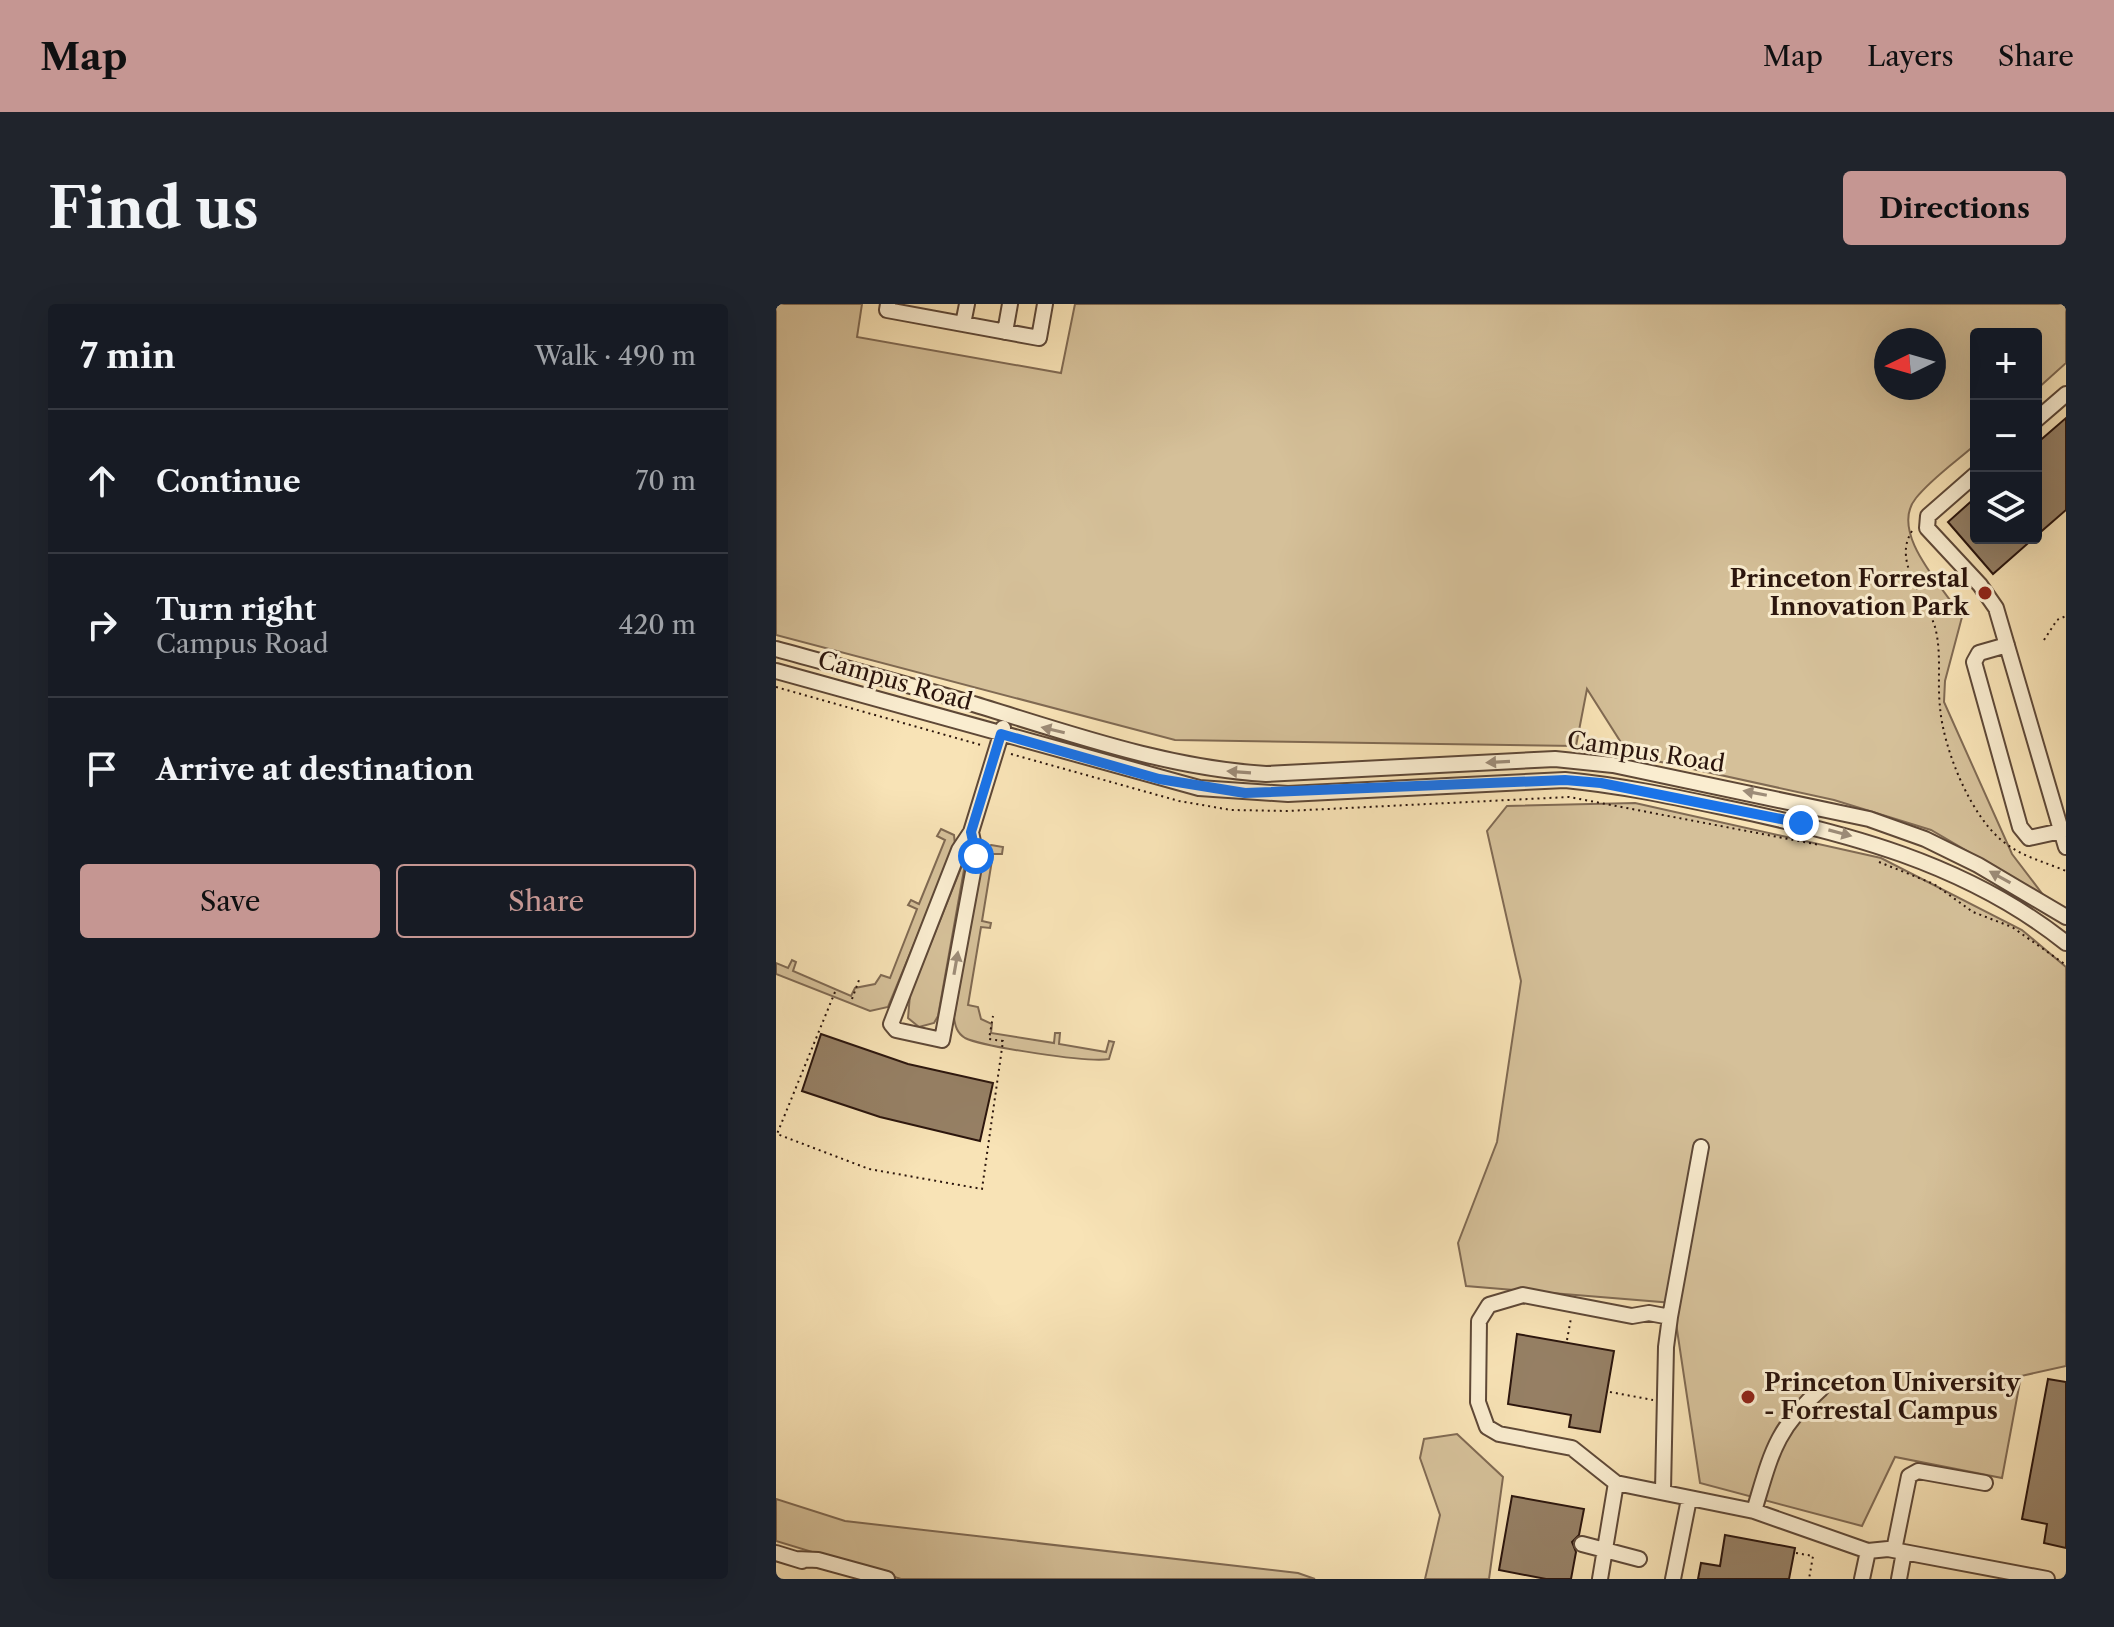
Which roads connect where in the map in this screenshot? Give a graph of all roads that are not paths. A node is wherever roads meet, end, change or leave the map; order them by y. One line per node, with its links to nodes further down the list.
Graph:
1 (888, 304): 5 (street)
2 (967, 304): 6 (street)
3 (1010, 304): 7 (street)
4 (1045, 304): 7 (street)
5 (922, 310): 6 (street)
6 (963, 324): 7 (street)
7 (1005, 332)
8 (2066, 394): 9 (street)
9 (2042, 415)
10 (1970, 480): 11 (street)
11 (2007, 645): 16 (street); 16 (street)
12 (776, 649): 14 (street, Campus Road)
13 (776, 671): 15 (street, Campus Road)
14 (1006, 716): 15 (street); 19 (street, Campus Road, one-way to 14)
15 (1001, 734): 17 (street); 20 (street, Campus Road, one-way to 20)
16 (2061, 831): 18 (street)
17 (971, 832): 17 (street, one-way to 17)
18 (2066, 847)
19 (2066, 917)
20 (2066, 943)
21 (1701, 1147): 22 (street)
22 (1670, 1317): 24 (street); 26 (street)
23 (1821, 1389): 28 (street)
24 (1616, 1483): 26 (street); 30 (street)
25 (1985, 1483): 32 (street)
26 (1663, 1490): 27 (street)
27 (1689, 1499): 28 (street); 41 (street)
28 (1754, 1511): 31 (street)
29 (1582, 1544): 30 (street)
30 (1605, 1550): 35 (street); 40 (street)
31 (1868, 1551): 32 (street); 42 (street)
32 (1899, 1551): 36 (street); 43 (street)
33 (776, 1553): 34 (street)
34 (796, 1559): 38 (street); 39 (street)
35 (1639, 1559)
36 (1965, 1572): 37 (street)
37 (2006, 1575): 44 (street)
38 (854, 1579)
39 (887, 1579)
40 (1600, 1579)
41 (1673, 1579)
42 (1862, 1579)
43 (1899, 1579)
44 (2047, 1579)

